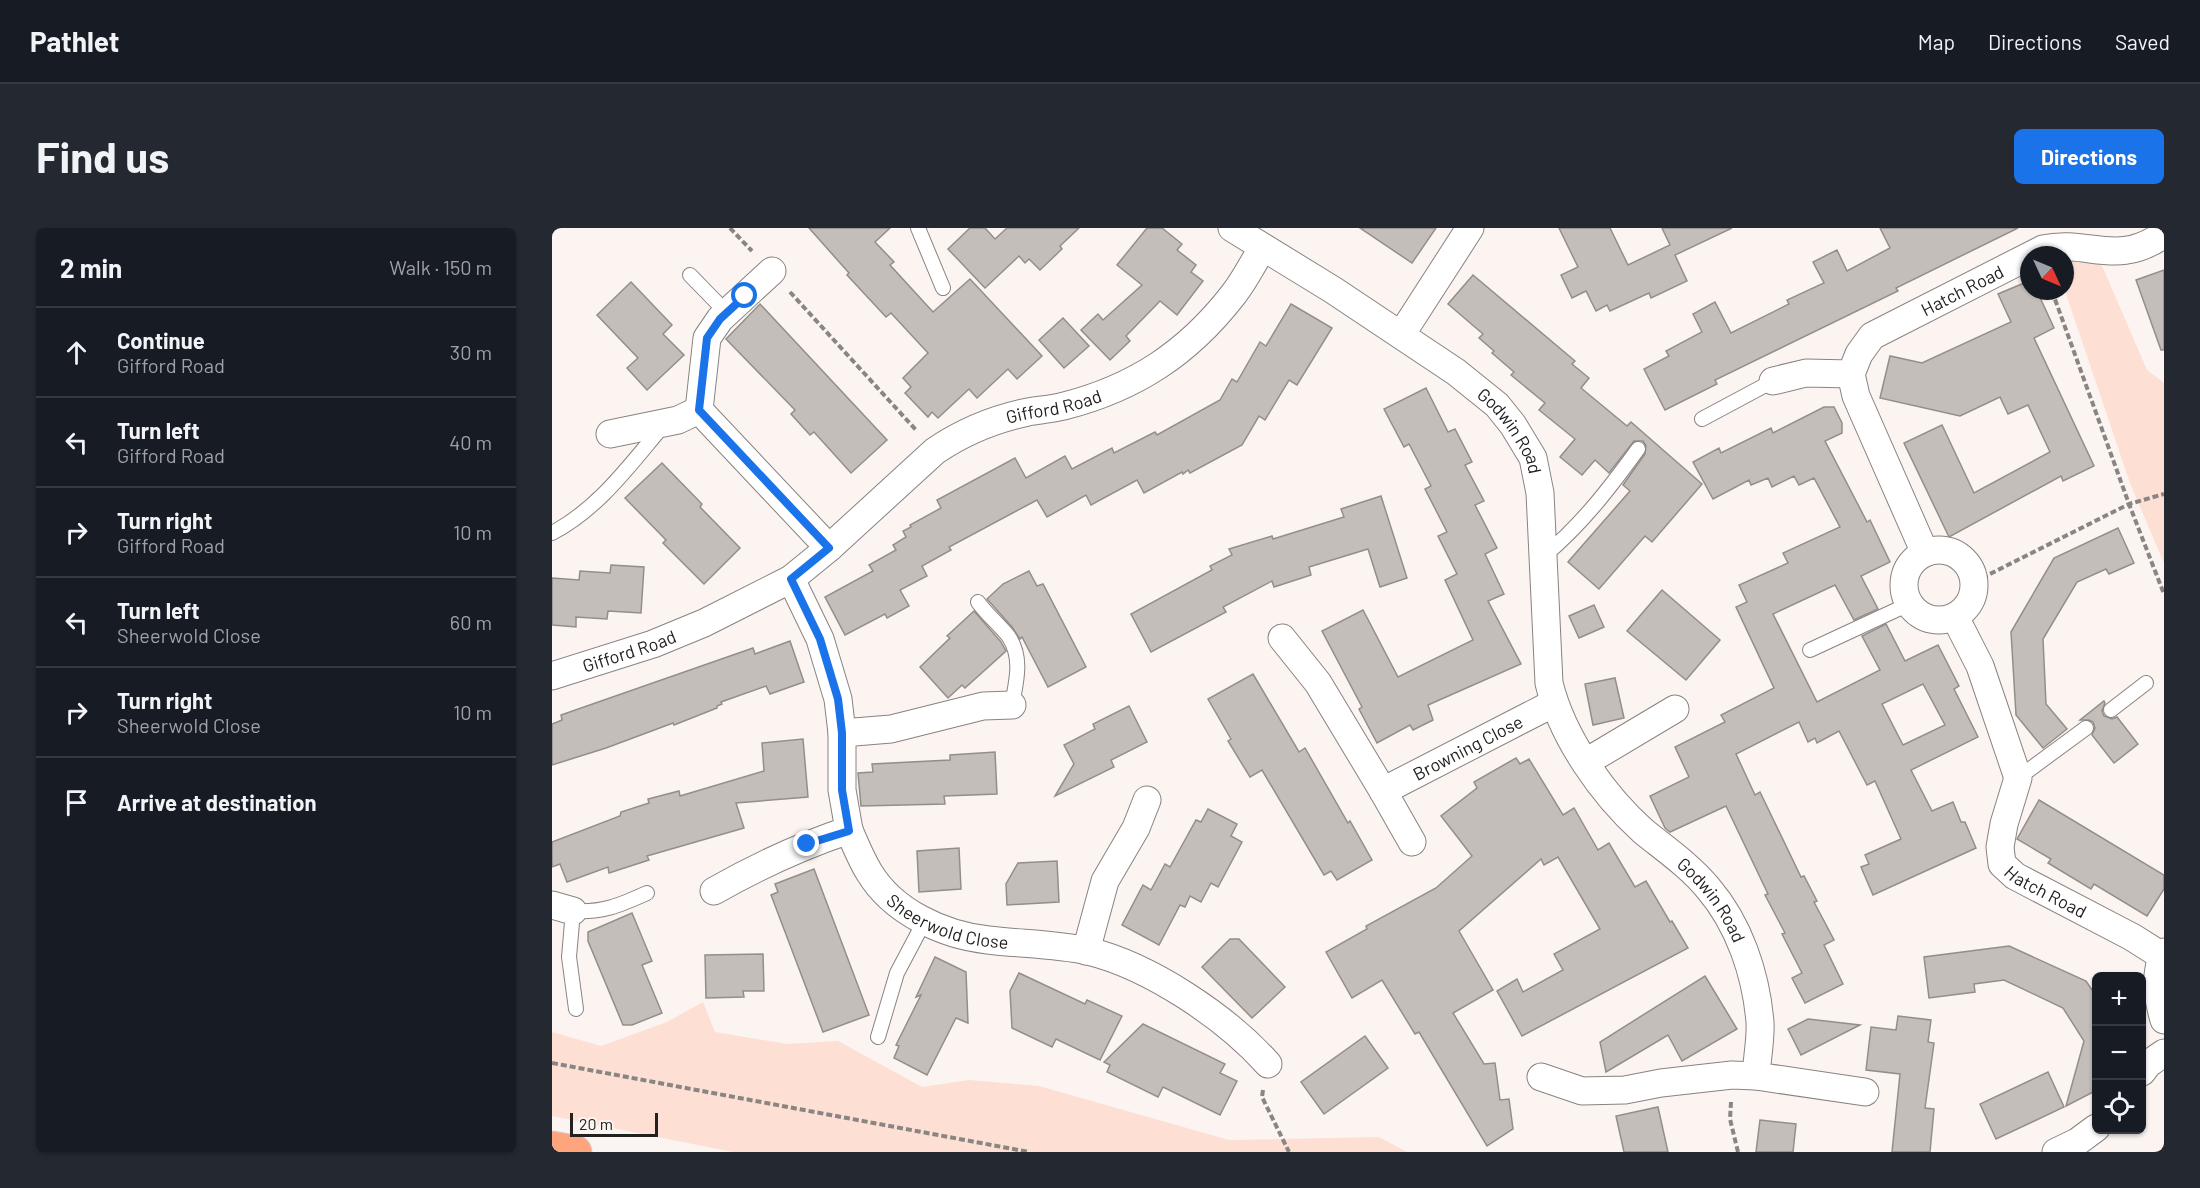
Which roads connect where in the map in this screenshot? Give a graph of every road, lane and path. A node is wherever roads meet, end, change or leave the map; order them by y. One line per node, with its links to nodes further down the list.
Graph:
1 (730, 228): 7 (path)
2 (918, 228): 9 (lane)
3 (1232, 228): 6 (street, Godwin Road)
4 (1470, 228): 12 (street)
5 (2164, 234): 13 (street, Hatch Road)
6 (1262, 248): 12 (street, Godwin Road); 20 (street, Gifford Road)
7 (772, 271): 11 (street); 20 (path)
8 (690, 275): 11 (lane)
9 (943, 288)
10 (2055, 300): 22 (path)
11 (727, 313): 15 (street)
12 (1401, 335): 26 (street, Godwin Road)
13 (1851, 374): 14 (street); 25 (street)
14 (1773, 381): 16 (lane)
15 (699, 410): 17 (street); 24 (street)
16 (1702, 419)
17 (665, 423): 18 (street); 23 (lane)
18 (610, 434)
19 (1638, 449): 26 (lane)
20 (935, 451): 24 (street, Gifford Road)
21 (2164, 494): 22 (path)
22 (2129, 504): 28 (path); 29 (path)
23 (552, 533)
24 (829, 548): 27 (street, Gifford Road)
25 (1924, 553): 28 (street); 31 (street)
26 (1544, 556): 37 (street, Godwin Road)
27 (791, 579): 35 (street, Gifford Road); 42 (street, Sheerwold Close)
28 (1974, 582): 32 (street)
29 (2164, 594)
30 (978, 602): 38 (lane)
31 (1909, 604): 32 (street); 34 (lane)
32 (1955, 617): 44 (street)
33 (1282, 638): 45 (street)
34 (1810, 650)
35 (552, 676)
36 (2146, 683): 40 (lane)
37 (1554, 703): 43 (street, Godwin Road); 45 (street, Browning Close)
38 (1012, 705): 42 (street)
39 (1675, 710): 43 (street)
40 (2111, 710)
41 (2086, 728): 44 (lane)
42 (842, 733): 47 (street, Sheerwold Close)
43 (1586, 762): 62 (street, Godwin Road)
44 (2018, 778): 54 (street, Hatch Road)
45 (1383, 791): 48 (street)
46 (1147, 800): 53 (street)
47 (849, 831): 49 (street); 52 (street, Sheerwold Close)
48 (1412, 842)
49 (714, 891)
50 (647, 893): 51 (lane)
51 (563, 908): 55 (lane)
52 (924, 922): 53 (street, Sheerwold Close); 57 (lane)
53 (1086, 951): 60 (street, Sheerwold Close)
54 (2163, 954): 56 (street)
55 (576, 1009)
56 (2164, 1020)
57 (878, 1037)
58 (2164, 1053): 61 (street)
59 (552, 1063): 68 (path)
60 (1268, 1064): 69 (path)
61 (2146, 1067)
62 (1744, 1075): 63 (street); 64 (street); 70 (path)
63 (1541, 1077)
64 (1864, 1092)
65 (2092, 1132): 71 (street)
66 (552, 1148): 67 (highway)
67 (575, 1152)
68 (1029, 1152)
69 (1289, 1152)
70 (1738, 1152)
71 (2056, 1152)

